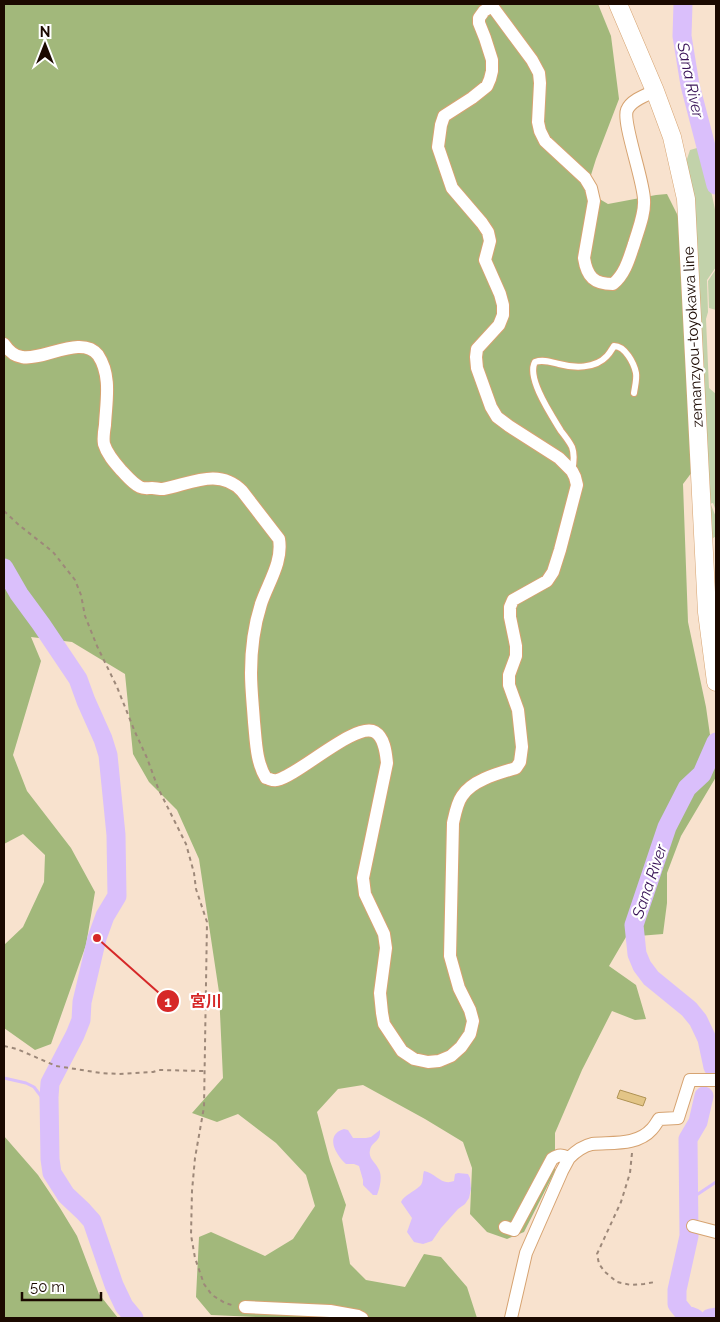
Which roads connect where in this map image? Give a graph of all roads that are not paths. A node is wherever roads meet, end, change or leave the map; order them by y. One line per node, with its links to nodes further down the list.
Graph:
1 (618, 4): 3 (main road, zemanzyou-toyokawa line)
2 (492, 5): 3 (street); 6 (street)
3 (655, 91): 7 (main road, zemanzyou-toyokawa line)
4 (4, 344): 6 (street)
5 (634, 393): 6 (lane)
6 (572, 471)
7 (712, 617): 8 (main road, zemanzyou-toyokawa line)
8 (716, 682)
9 (716, 1080): 10 (street)
10 (569, 1158): 12 (street); 16 (street)
11 (693, 1226): 13 (street)
12 (505, 1228)
13 (716, 1232)
14 (245, 1307): 15 (street)
15 (362, 1318)
16 (511, 1318)

